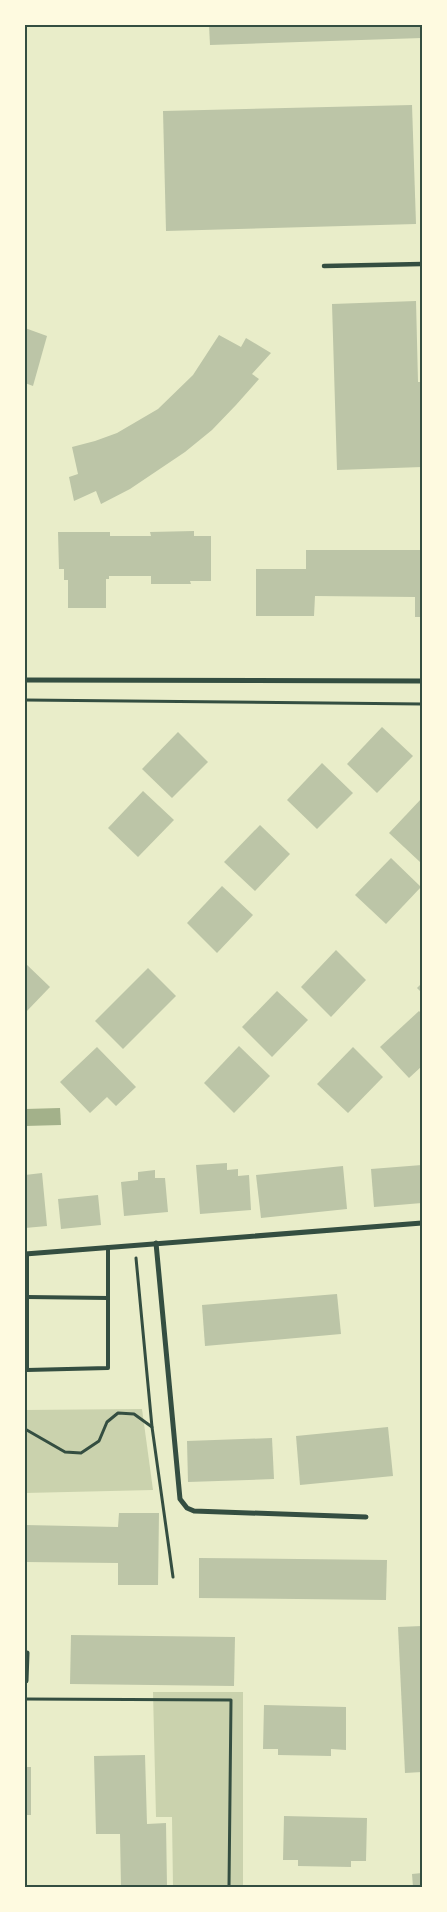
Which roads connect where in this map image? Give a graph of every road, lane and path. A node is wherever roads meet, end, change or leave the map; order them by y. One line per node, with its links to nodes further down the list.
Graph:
1 (422, 264): 2 (street)
2 (324, 266)
3 (25, 680): 4 (street)
4 (422, 681)
5 (25, 700): 6 (path)
6 (422, 704)
7 (422, 1222): 8 (street)
8 (156, 1244): 9 (street); 16 (street)
9 (135, 1245): 10 (street); 14 (path)
10 (108, 1247): 11 (street); 13 (lane)
11 (26, 1254): 12 (lane)
12 (27, 1297): 13 (lane); 13 (lane)
13 (108, 1298)
14 (152, 1427): 15 (path); 17 (path)
15 (25, 1429)
16 (366, 1518)
17 (172, 1578)
18 (27, 1654): 19 (street)
19 (25, 1681)
20 (25, 1699): 21 (path)
21 (229, 1887)

